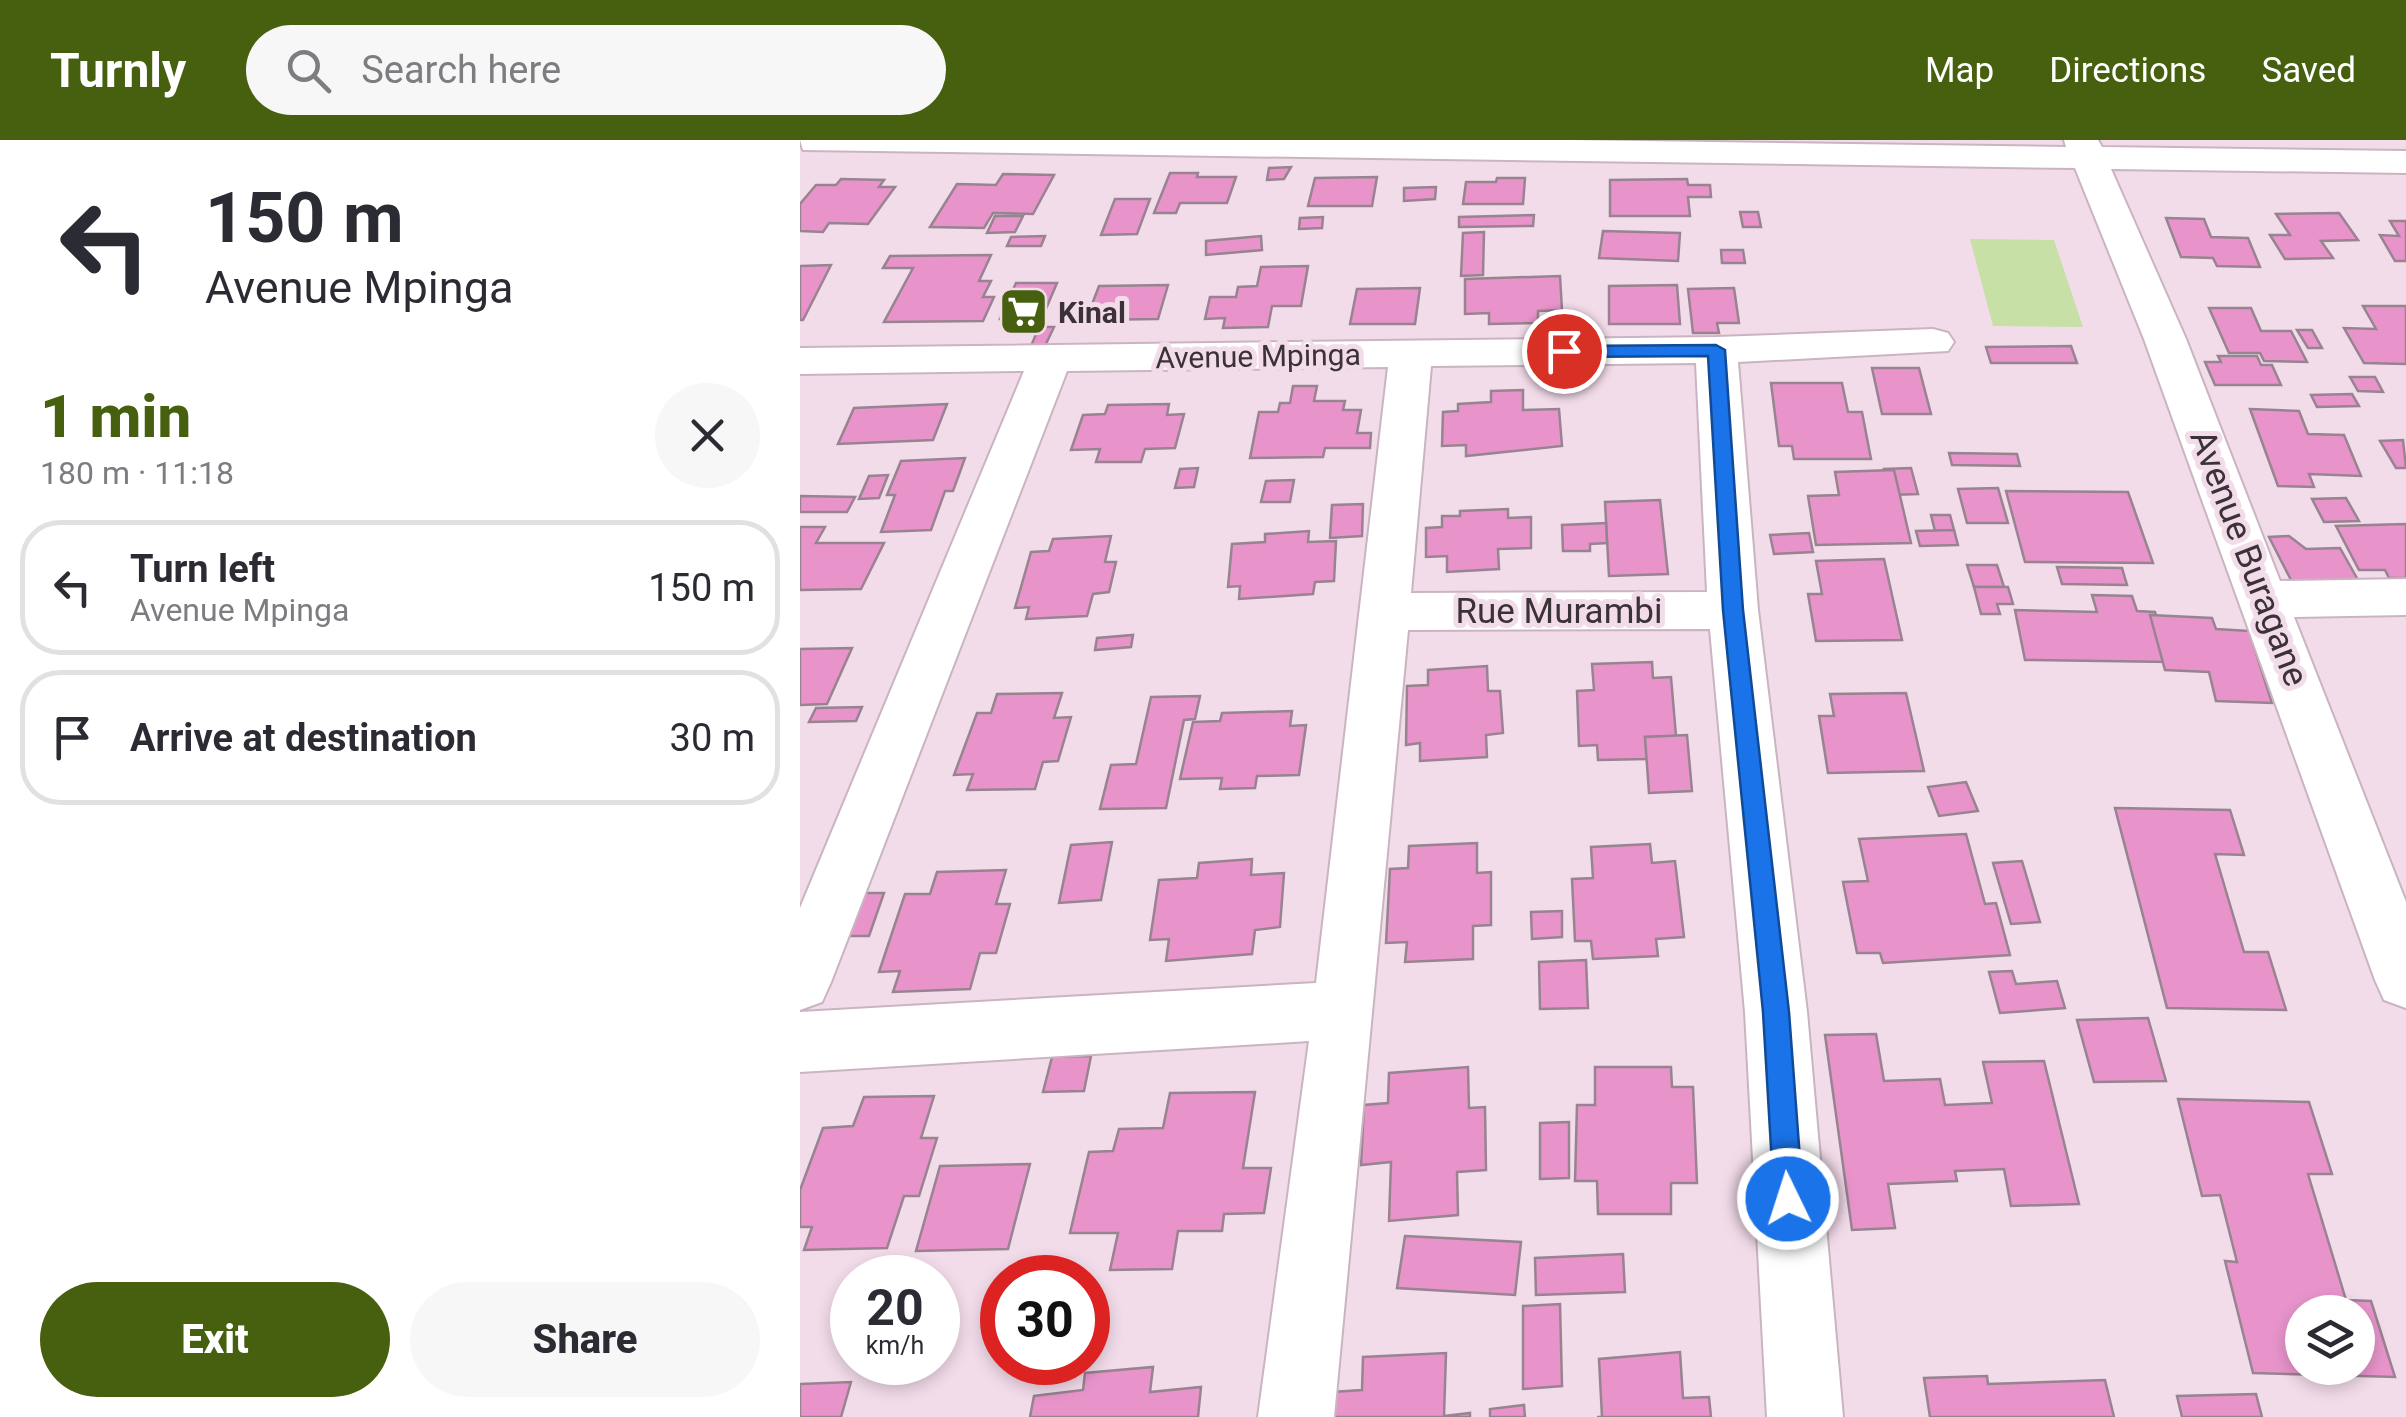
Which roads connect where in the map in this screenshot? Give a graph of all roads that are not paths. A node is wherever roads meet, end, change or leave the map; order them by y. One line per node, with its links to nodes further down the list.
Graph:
1 (803, 140): 2 (street)
2 (1424, 146): 3 (street)
3 (2084, 150): 4 (street); 11 (street, Avenue Buragane)
4 (2406, 162)
5 (1933, 342): 6 (street, Avenue Mpinga)
6 (1716, 350): 7 (street, Avenue Mpinga); 12 (street)
7 (1411, 352): 8 (street, Avenue Mpinga); 13 (street)
8 (1050, 360): 9 (street, Avenue Mpinga); 14 (street)
9 (800, 361)
10 (2406, 597): 11 (street)
11 (2265, 598): 15 (street, Avenue Buragane)
12 (1733, 610): 13 (street, Rue Murambi); 19 (street)
13 (1384, 612): 16 (street)
14 (803, 969)
15 (2406, 980)
16 (1344, 1010): 17 (street); 18 (street)
17 (800, 1042)
18 (1296, 1417)
19 (1805, 1417)

